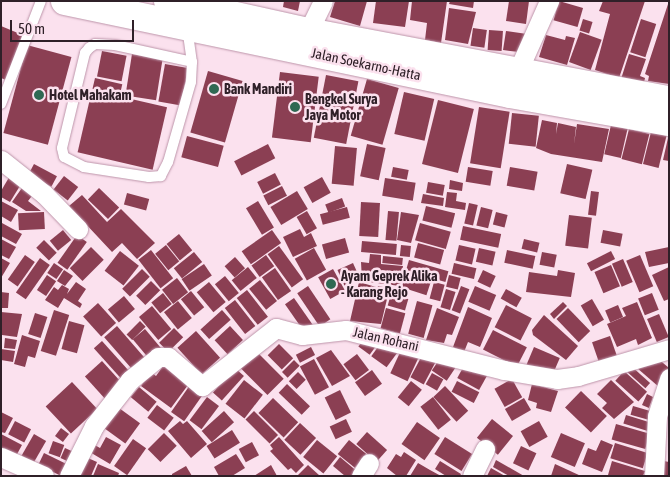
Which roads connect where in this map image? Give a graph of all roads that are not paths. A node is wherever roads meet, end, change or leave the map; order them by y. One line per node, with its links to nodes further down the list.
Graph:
1 (40, 1): 11 (lane)
2 (65, 1): 6 (highway, Jalan Soekarno-Hatta)
3 (168, 1): 7 (highway, Jalan Soekarno-Hatta)
4 (323, 1): 7 (street)
5 (549, 1): 9 (street)
6 (187, 26): 8 (lane); 9 (highway, Jalan Soekarno-Hatta)
7 (308, 32): 9 (highway, Jalan Soekarno-Hatta)
8 (192, 62): 8 (lane)
9 (513, 82): 10 (highway, Jalan Soekarno-Hatta); 12 (highway, Jalan Soekarno-Hatta)
10 (669, 100)
11 (1, 104)
12 (669, 122)
13 (1, 160): 14 (street)
14 (78, 229)
15 (669, 349): 20 (street, Jalan Rohani)
16 (669, 378): 22 (street)
17 (485, 449): 21 (street)
18 (1, 457): 19 (street)
19 (44, 476)
20 (69, 476)
21 (472, 476)
22 (654, 476)

